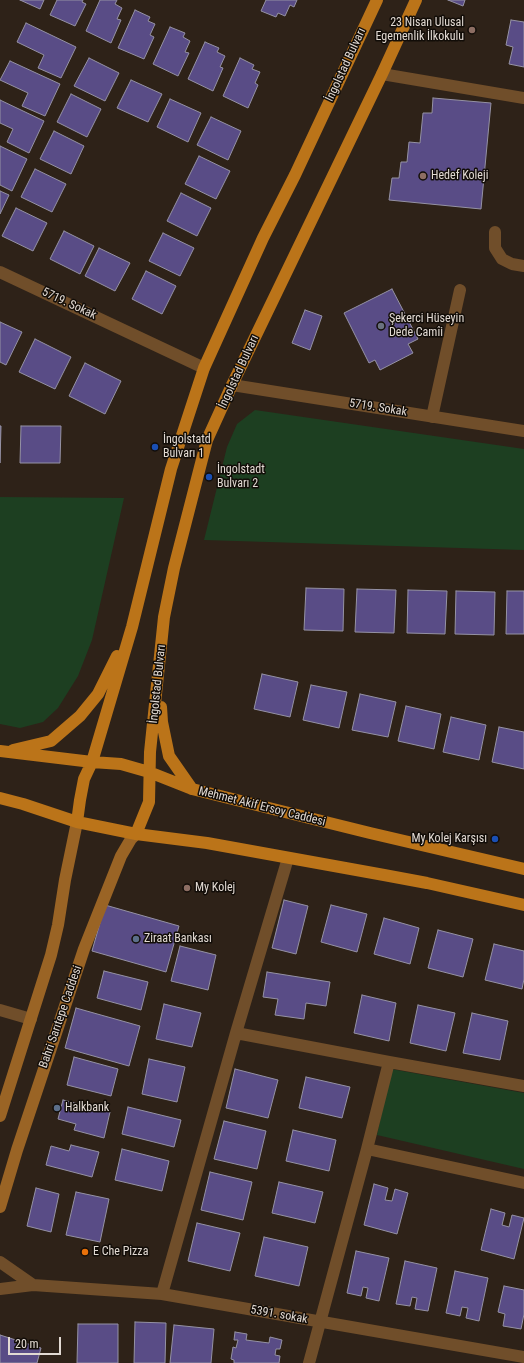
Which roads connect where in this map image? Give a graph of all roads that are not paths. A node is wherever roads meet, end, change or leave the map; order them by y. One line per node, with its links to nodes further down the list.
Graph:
1 (377, 0): 9 (main road, İngolstad Bulvarı)
2 (416, 0): 3 (main road, İngolstad Bulvarı)
3 (382, 74): 4 (street); 10 (main road, İngolstad Bulvarı)
4 (524, 98)
5 (495, 232): 6 (street)
6 (524, 266)
7 (0, 272): 9 (street, 5719. Sokak)
8 (460, 290): 11 (street)
9 (204, 368): 13 (main road, İngolstad Bulvarı)
10 (232, 385): 11 (street, 5719. Sokak); 14 (main road, İngolstad Bulvarı)
11 (432, 417): 12 (street, 5719. Sokak)
12 (524, 431)
13 (132, 627): 15 (main road); 16 (main road, İngolstad Bulvarı)
14 (158, 682): 17 (main road, İngolstad Bulvarı); 18 (main road)
15 (2, 751): 16 (main road, Mehmet Akif Ersoy Caddesi)
16 (92, 762): 17 (main road, Mehmet Akif Ersoy Caddesi); 20 (main road, İngolstad Bulvarı)
17 (149, 772): 18 (main road, Mehmet Akif Ersoy Caddesi); 21 (main road, İngolstad Bulvarı)
18 (192, 789): 23 (main road, Mehmet Akif Ersoy Caddesi)
19 (0, 798): 20 (main road)
20 (77, 822): 21 (main road); 26 (main road)
21 (136, 834): 22 (main road); 33 (main road, Bahri Sarıtepe Caddesi)
22 (288, 858): 24 (main road); 27 (street)
23 (524, 869)
24 (524, 905)
25 (0, 1010): 26 (street)
26 (31, 1019): 30 (main road)
27 (236, 1033): 28 (street); 37 (street)
28 (390, 1062): 29 (street); 31 (street)
29 (524, 1086)
30 (0, 1116)
31 (368, 1150): 32 (street); 38 (street)
32 (524, 1183)
33 (0, 1207)
34 (0, 1262): 35 (street)
35 (33, 1285): 36 (street, 5391. sokak); 37 (street, 5391. sokak)
36 (0, 1289)
37 (162, 1294): 38 (street, 5391. sokak)
38 (320, 1322): 39 (street, 5391. sokak); 40 (street)
39 (524, 1357)
40 (309, 1363)

